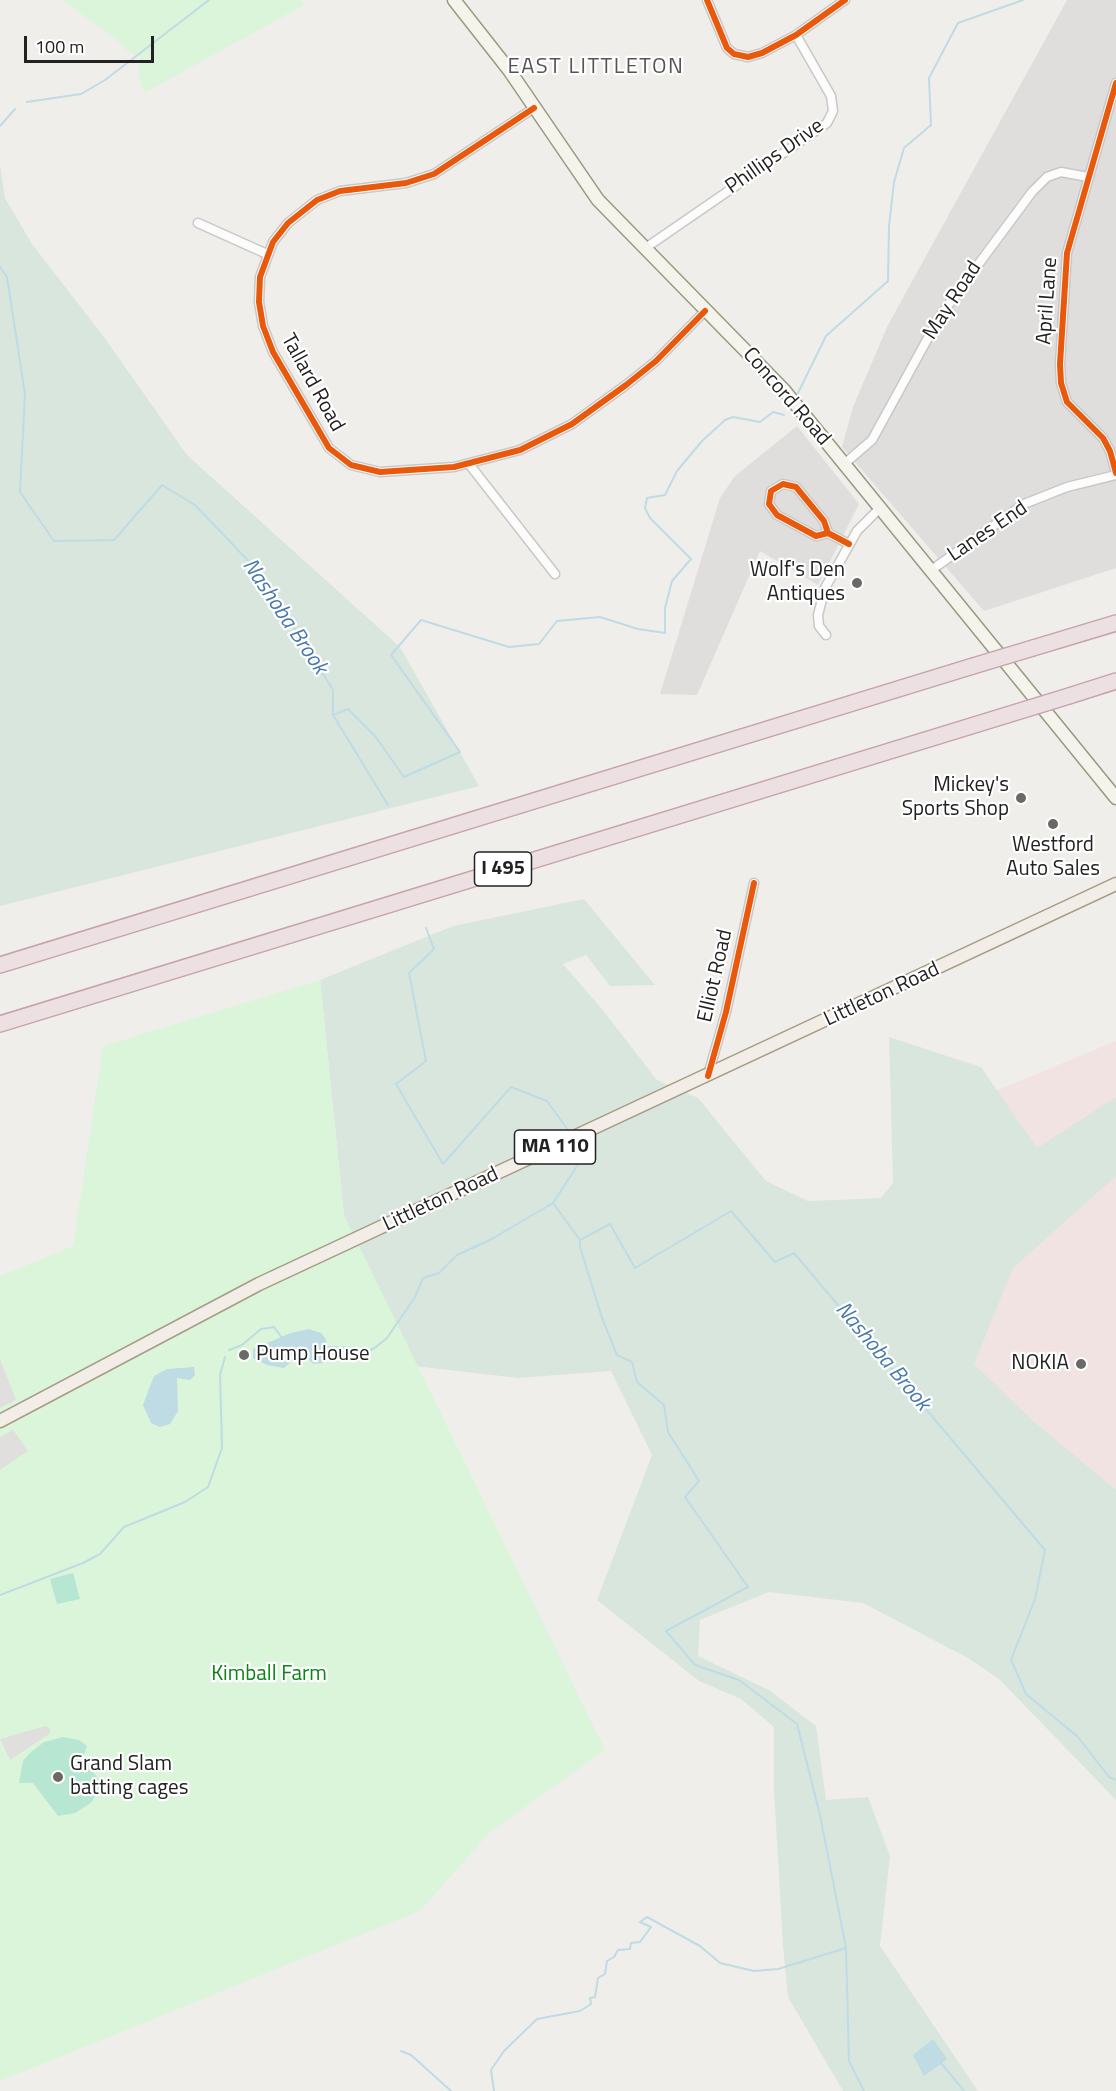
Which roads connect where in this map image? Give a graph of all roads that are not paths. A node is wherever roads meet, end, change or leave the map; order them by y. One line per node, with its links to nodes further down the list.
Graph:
1 (454, 0): 6 (main road, Concord Road)
2 (707, 0): 4 (street)
3 (845, 0): 4 (street)
4 (796, 35): 9 (street, Phillips Drive)
5 (1116, 83): 7 (street, April Lane)
6 (534, 108): 9 (main road, Concord Road); 10 (street, Tallard Road)
7 (1088, 177): 13 (street, May Road); 14 (street, April Lane)
8 (198, 223): 10 (street)
9 (644, 249): 11 (main road, Concord Road)
10 (267, 254): 12 (street, Tallard Road)
11 (705, 311): 12 (street, Tallard Road); 13 (main road, Concord Road)
12 (469, 464): 19 (street)
13 (843, 465): 15 (main road, Concord Road)
14 (1116, 474): 18 (street, Lanes End)
15 (879, 508): 17 (street); 18 (main road, Concord Road)
16 (828, 533): 16 (street); 17 (street)
17 (849, 543): 21 (street)
18 (930, 572): 23 (main road, Concord Road)
19 (555, 573)
20 (1116, 622): 26 (highway, bridge)
21 (826, 635)
22 (1116, 681): 27 (highway, I 495, bridge)
23 (1116, 798)
24 (754, 883): 28 (street, Elliot Road)
25 (1116, 884): 28 (main road, Littleton Road / MA 110)
26 (0, 965)
27 (0, 1024)
28 (708, 1076): 29 (main road, Littleton Road / MA 110)
29 (0, 1421)

